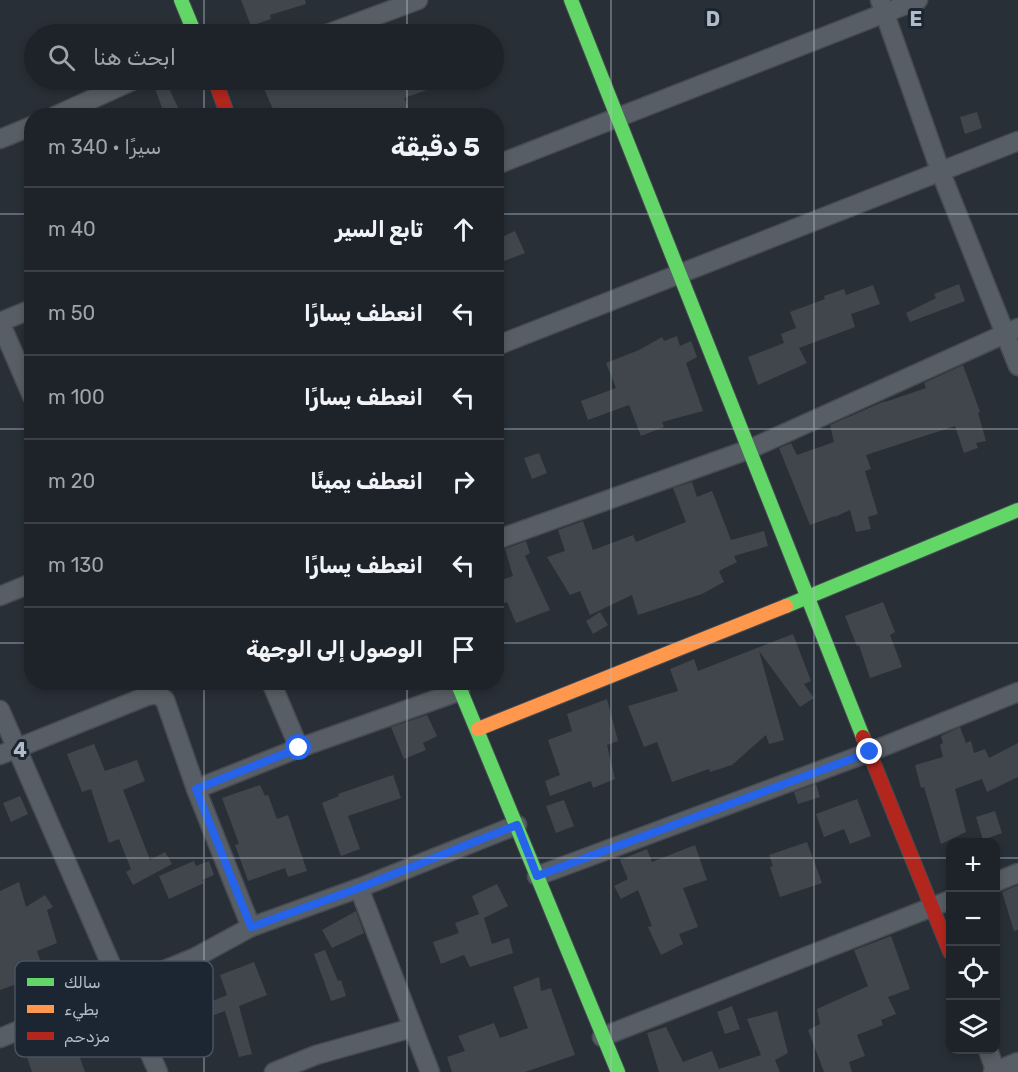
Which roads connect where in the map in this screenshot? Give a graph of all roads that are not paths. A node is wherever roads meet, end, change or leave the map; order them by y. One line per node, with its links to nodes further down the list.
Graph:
1 (181, 0): 6 (street)
2 (418, 0): 7 (street)
3 (571, 0): 12 (street)
4 (918, 0): 5 (street)
5 (882, 7): 12 (street); 17 (street)
6 (191, 24)
7 (354, 24)
8 (112, 90): 10 (street)
9 (219, 90): 11 (street)
10 (73, 108)
11 (225, 108)
12 (617, 117): 16 (street); 18 (street)
13 (24, 129): 14 (street)
14 (0, 139)
15 (1018, 141): 17 (street)
16 (504, 162)
17 (941, 173): 18 (street); 21 (street)
18 (680, 274): 22 (street); 25 (street)
19 (24, 312): 20 (street)
20 (0, 322): 24 (street)
21 (1011, 331): 23 (street); 25 (street)
22 (504, 343)
23 (1018, 366)
24 (24, 378)
25 (750, 449): 27 (street); 30 (street)
26 (1018, 510): 30 (street)
27 (504, 537)
28 (24, 586): 29 (street)
29 (0, 596)
30 (807, 598): 36 (street); 39 (street)
31 (274, 690): 37 (street)
32 (451, 690): 37 (street)
33 (460, 690): 36 (street)
34 (1018, 692): 39 (street)
35 (0, 710): 38 (street)
36 (478, 729): 41 (street)
37 (299, 748): 40 (street)
38 (8, 752): 40 (street); 50 (street)
39 (870, 752): 43 (street); 47 (street)
40 (196, 789): 48 (street)
41 (517, 825): 43 (street); 45 (street)
42 (1018, 873): 44 (street)
43 (537, 876): 53 (street)
44 (1000, 880)
45 (359, 888): 48 (street); 52 (street)
46 (946, 902): 47 (street)
47 (933, 907): 49 (street); 53 (street)
48 (251, 927): 51 (street)
49 (949, 946)
50 (108, 961)
51 (186, 961)
52 (412, 1028): 57 (street); 60 (street)
53 (602, 1037): 61 (street)
54 (989, 1054): 62 (street)
55 (151, 1057): 58 (street)
56 (1018, 1062): 62 (street)
57 (319, 1064): 59 (street)
58 (158, 1072)
59 (274, 1072)
60 (430, 1072)
61 (618, 1072)
62 (995, 1072)

